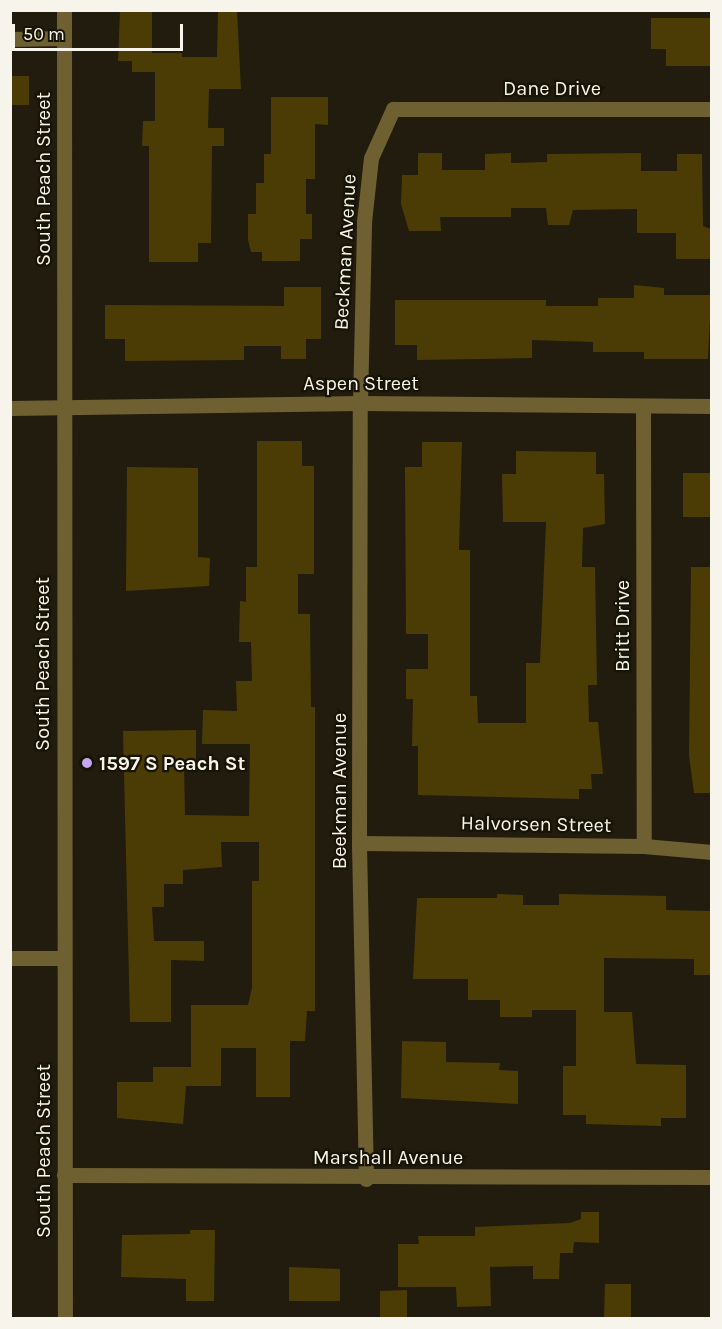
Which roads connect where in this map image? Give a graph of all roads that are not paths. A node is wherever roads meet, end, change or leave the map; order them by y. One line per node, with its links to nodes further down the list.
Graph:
1 (64, 10): 2 (street, South Peach Street)
2 (64, 38): 3 (street); 9 (street, South Peach Street)
3 (10, 39)
4 (393, 109): 5 (street, Dane Drive); 6 (street, Beckman Avenue)
5 (711, 109)
6 (360, 403): 7 (street, Aspen Street); 9 (street, Aspen Street); 11 (street, Beekman Avenue)
7 (643, 406): 8 (street, Aspen Street); 12 (street, Britt Drive)
8 (711, 406)
9 (64, 407): 10 (street, Aspen Street); 15 (street, South Peach Street)
10 (10, 408)
11 (359, 843): 12 (street, Halvorsen Street); 18 (street, Beekman Avenue)
12 (644, 846): 13 (street, Halvorsen Street)
13 (711, 852)
14 (10, 958): 15 (street)
15 (63, 958): 16 (street, South Peach Street)
16 (64, 1175): 18 (street, Marshall Avenue); 19 (street, South Peach Street)
17 (711, 1177): 18 (street, Marshall Avenue)
18 (366, 1179)
19 (65, 1318)

